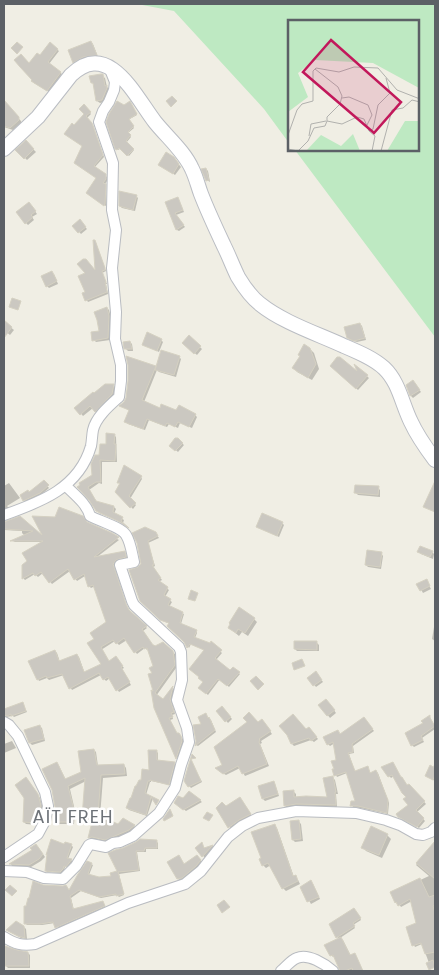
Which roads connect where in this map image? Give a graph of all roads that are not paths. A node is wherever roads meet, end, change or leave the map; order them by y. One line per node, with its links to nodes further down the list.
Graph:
1 (109, 67): 2 (main road); 3 (main road); 4 (street)
2 (4, 149)
3 (435, 460)
4 (66, 486): 5 (street); 9 (street)
5 (4, 515)
6 (4, 722): 8 (street)
7 (435, 828): 10 (street)
8 (4, 857)
9 (4, 871)
10 (4, 937)
11 (281, 971): 12 (street)
12 (333, 971)

